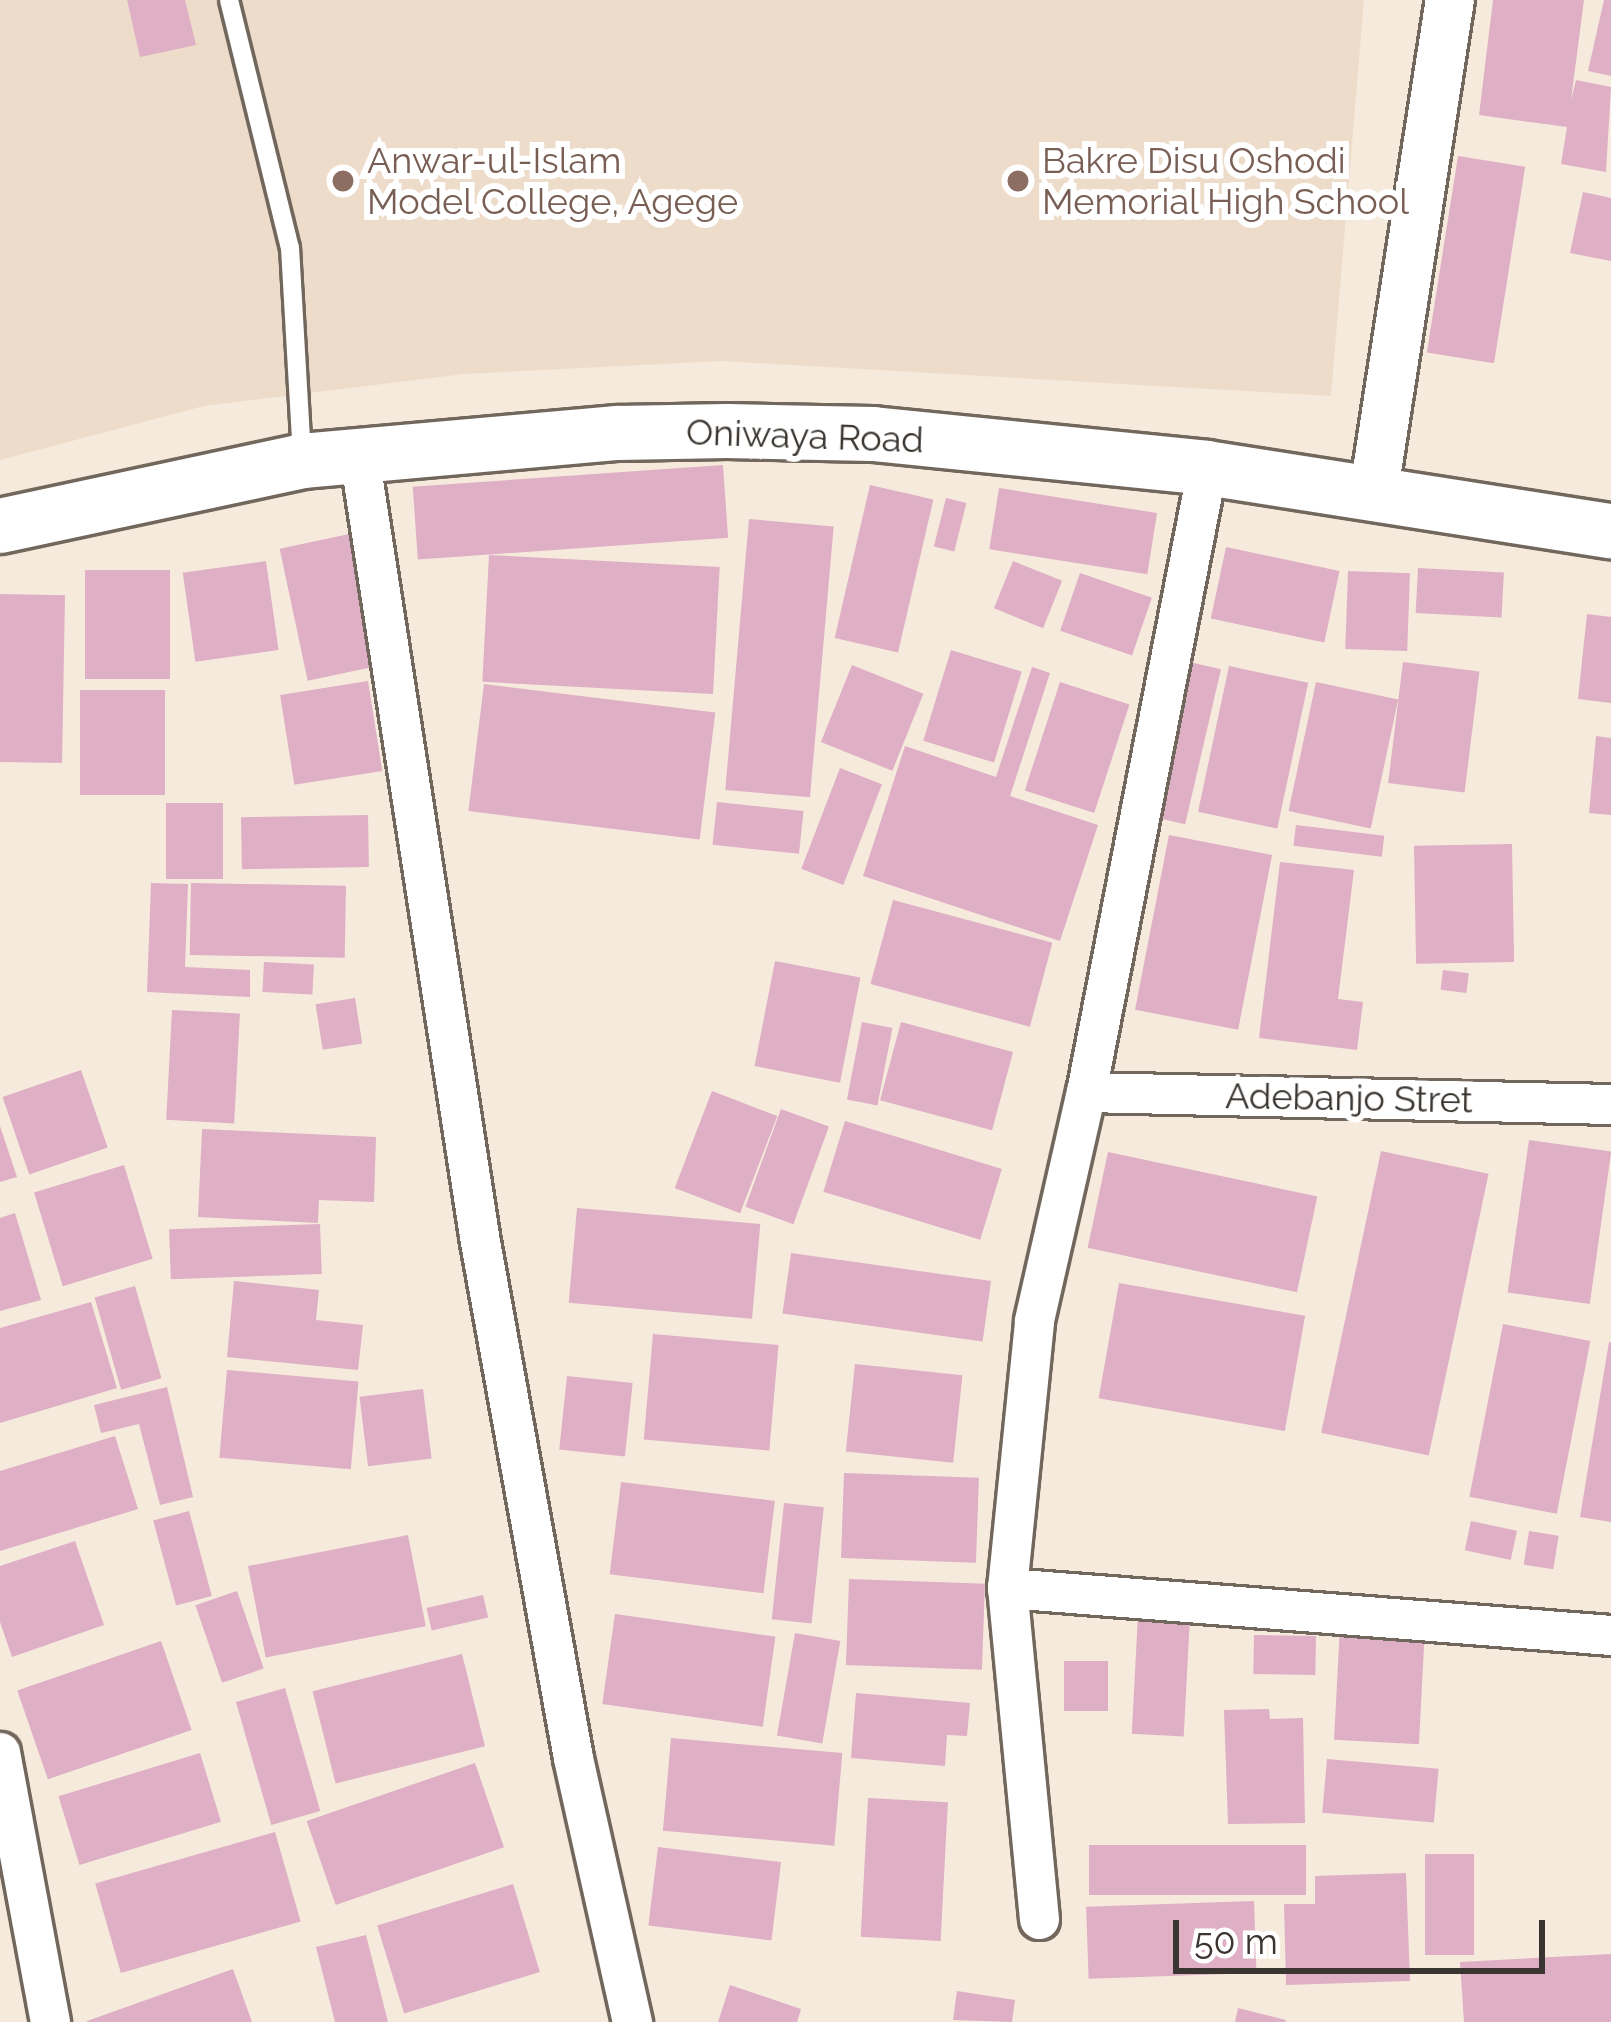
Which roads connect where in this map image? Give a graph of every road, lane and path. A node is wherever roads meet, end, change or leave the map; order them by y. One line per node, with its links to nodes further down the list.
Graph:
1 (229, 0): 4 (lane)
2 (1450, 0): 6 (street)
3 (358, 454): 4 (main road, Oniwaya Road); 5 (main road, Oniwaya Road); 16 (street)
4 (302, 461): 7 (main road, Oniwaya Road)
5 (1207, 468): 6 (main road, Oniwaya Road); 9 (street)
6 (1374, 490): 8 (main road, Oniwaya Road)
7 (0, 526)
8 (1611, 531)
9 (1086, 1092): 10 (street, Adebanjo Stret); 11 (street)
10 (1611, 1104)
11 (1007, 1588): 12 (street); 14 (street)
12 (1611, 1636)
13 (0, 1752): 15 (street)
14 (1039, 1918)
15 (50, 2022)
16 (632, 2022)

